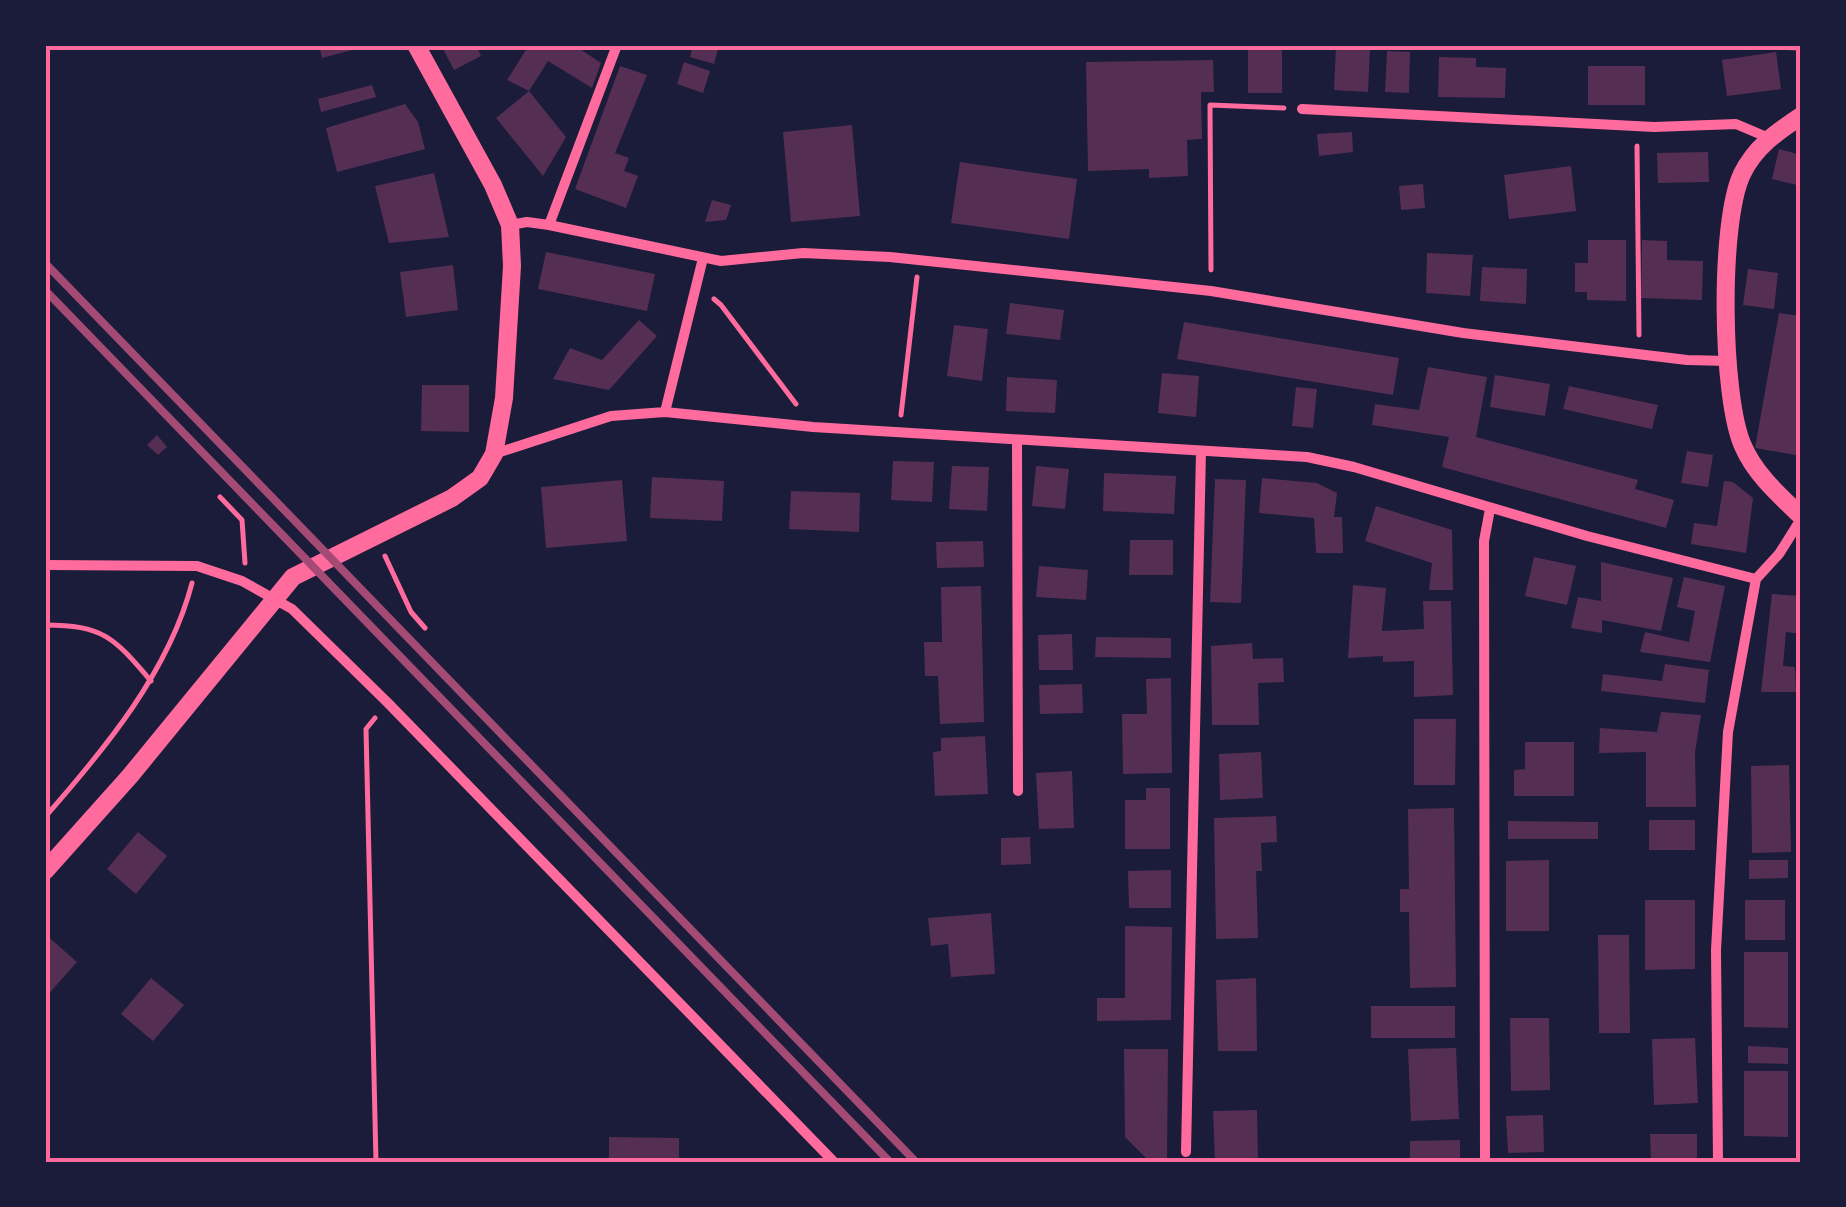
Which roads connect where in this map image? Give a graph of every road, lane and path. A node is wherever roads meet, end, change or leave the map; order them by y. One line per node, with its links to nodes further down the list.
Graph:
1 (416, 45): 7 (street)
2 (617, 45): 8 (street)
3 (1302, 109): 5 (street); 12 (path)
4 (1801, 116): 6 (street)
5 (1637, 126): 6 (street); 13 (path)
6 (1769, 138): 14 (street)
7 (510, 226): 8 (street); 20 (street)
8 (549, 226): 9 (street)
9 (703, 258): 10 (street); 11 (street)
10 (919, 260): 12 (street); 17 (path)
11 (696, 288): 15 (street); 16 (path)
12 (1211, 292): 13 (street)
13 (1639, 353): 14 (street)
14 (1728, 360): 23 (street)
15 (665, 412): 16 (street); 20 (street)
16 (813, 427): 17 (street)
17 (899, 432): 18 (street)
18 (1018, 440): 19 (street); 34 (street)
19 (1201, 451): 22 (street); 37 (street)
20 (494, 454): 29 (street)
21 (220, 497): 28 (path)
22 (1490, 509): 27 (street); 40 (street)
23 (1801, 518): 27 (street)
24 (384, 554): 31 (path)
25 (45, 565): 26 (street)
26 (197, 566): 28 (street); 32 (path)
27 (1756, 579): 41 (street)
28 (242, 581): 29 (street)
29 (274, 596): 33 (street); 36 (street)
30 (45, 624): 32 (path)
31 (424, 628)
32 (151, 680): 35 (path)
33 (388, 703): 38 (path); 39 (street)
34 (1018, 791)
35 (45, 818)
36 (45, 870)
37 (1186, 1152)
38 (376, 1162)
39 (834, 1162)
40 (1485, 1162)
41 (1718, 1162)

